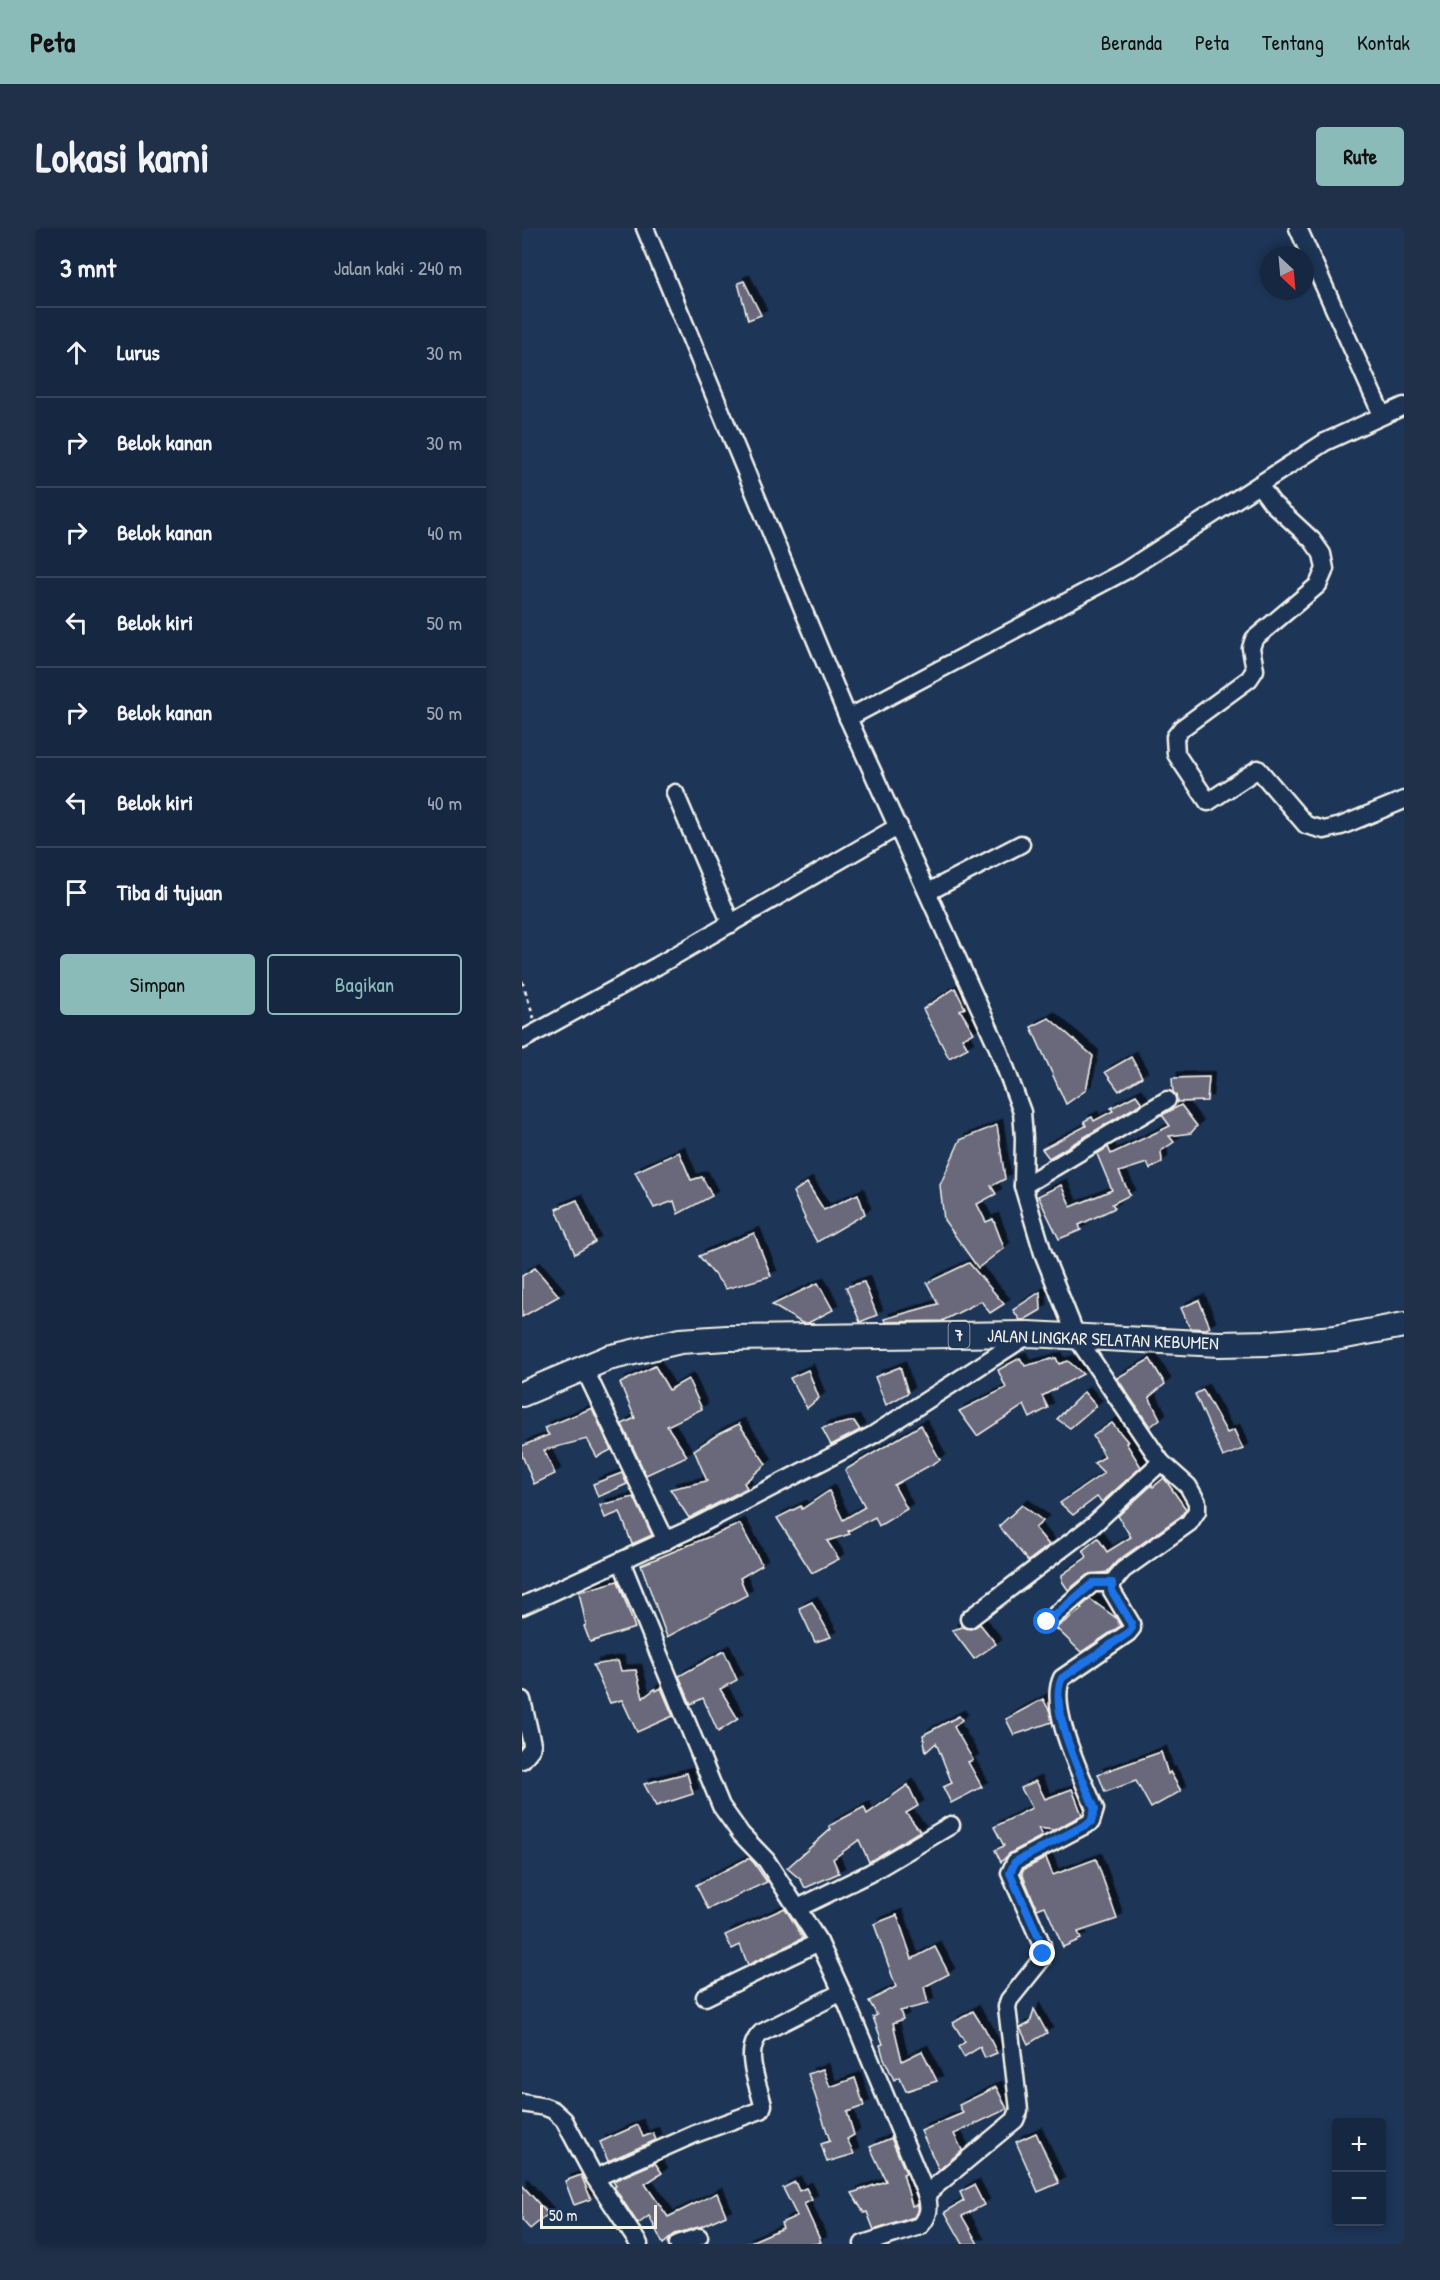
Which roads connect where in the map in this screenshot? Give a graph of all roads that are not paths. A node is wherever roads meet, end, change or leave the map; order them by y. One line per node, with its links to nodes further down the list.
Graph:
1 (645, 228): 6 (street)
2 (1298, 228): 4 (street)
3 (1404, 406): 4 (street)
4 (1382, 415): 5 (street)
5 (1259, 485): 6 (street); 8 (street)
6 (848, 718): 9 (street)
7 (675, 793): 12 (street)
8 (1404, 800)
9 (899, 826): 11 (street); 12 (street)
10 (1021, 843): 11 (street)
11 (928, 892): 15 (street)
12 (731, 924): 13 (street)
13 (522, 1040)
14 (1167, 1100): 15 (street)
15 (1023, 1186): 18 (street)
16 (1404, 1325): 18 (highway, JALAN LINGKAR SELATAN KEBUMEN / 7)
17 (1029, 1334): 18 (highway, JALAN LINGKAR SELATAN KEBUMEN / 7); 19 (highway, JALAN LINGKAR SELATAN KEBUMEN / 7); 22 (street)
18 (1077, 1338): 21 (street)
19 (584, 1368): 20 (highway, JALAN LINGKAR SELATAN KEBUMEN / 7); 22 (street)
20 (522, 1394)
21 (1161, 1462): 24 (street); 26 (street)
22 (666, 1541): 23 (street)
23 (621, 1561): 25 (street); 31 (street)
24 (1112, 1583): 27 (street); 37 (street)
25 (522, 1606)
26 (969, 1619)
27 (1047, 1622)
28 (522, 1700): 29 (street)
29 (522, 1761)
30 (951, 1825): 31 (street)
31 (798, 1908): 32 (street)
32 (819, 1942): 33 (street); 34 (street)
33 (842, 1992): 36 (street); 37 (street)
34 (705, 1997)
35 (522, 2103): 36 (street)
36 (595, 2178): 39 (street)
37 (926, 2194): 41 (street)
38 (699, 2237): 40 (street)
39 (639, 2244)
40 (678, 2244)
41 (863, 2244)

